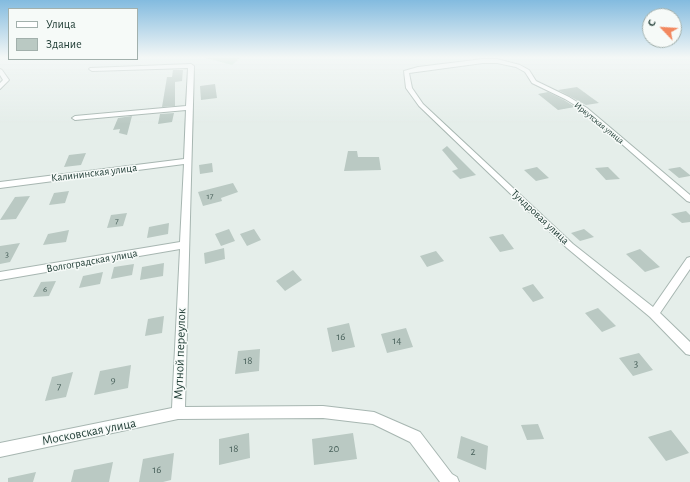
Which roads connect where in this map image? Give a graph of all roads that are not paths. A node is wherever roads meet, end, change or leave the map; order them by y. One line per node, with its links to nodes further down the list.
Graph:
1 (190, 79): 4 (street, Мутной переулок)
2 (407, 79): 12 (street, Тундровая улица)
3 (532, 79): 8 (street, Иркутская улица)
4 (189, 108): 5 (street); 6 (street, Мутной переулок)
5 (75, 118)
6 (187, 161): 7 (street, Калининская улица); 9 (street, Мутной переулок)
7 (0, 185)
8 (690, 199)
9 (184, 245): 11 (street, Волгоградская улица); 14 (street, Мутной переулок)
10 (690, 261): 12 (street)
11 (0, 276)
12 (654, 314): 13 (street, Тундровая улица)
13 (690, 350)
14 (178, 414): 15 (street, Московская улица); 16 (street, Мутной переулок)
15 (0, 450)
16 (452, 482)

